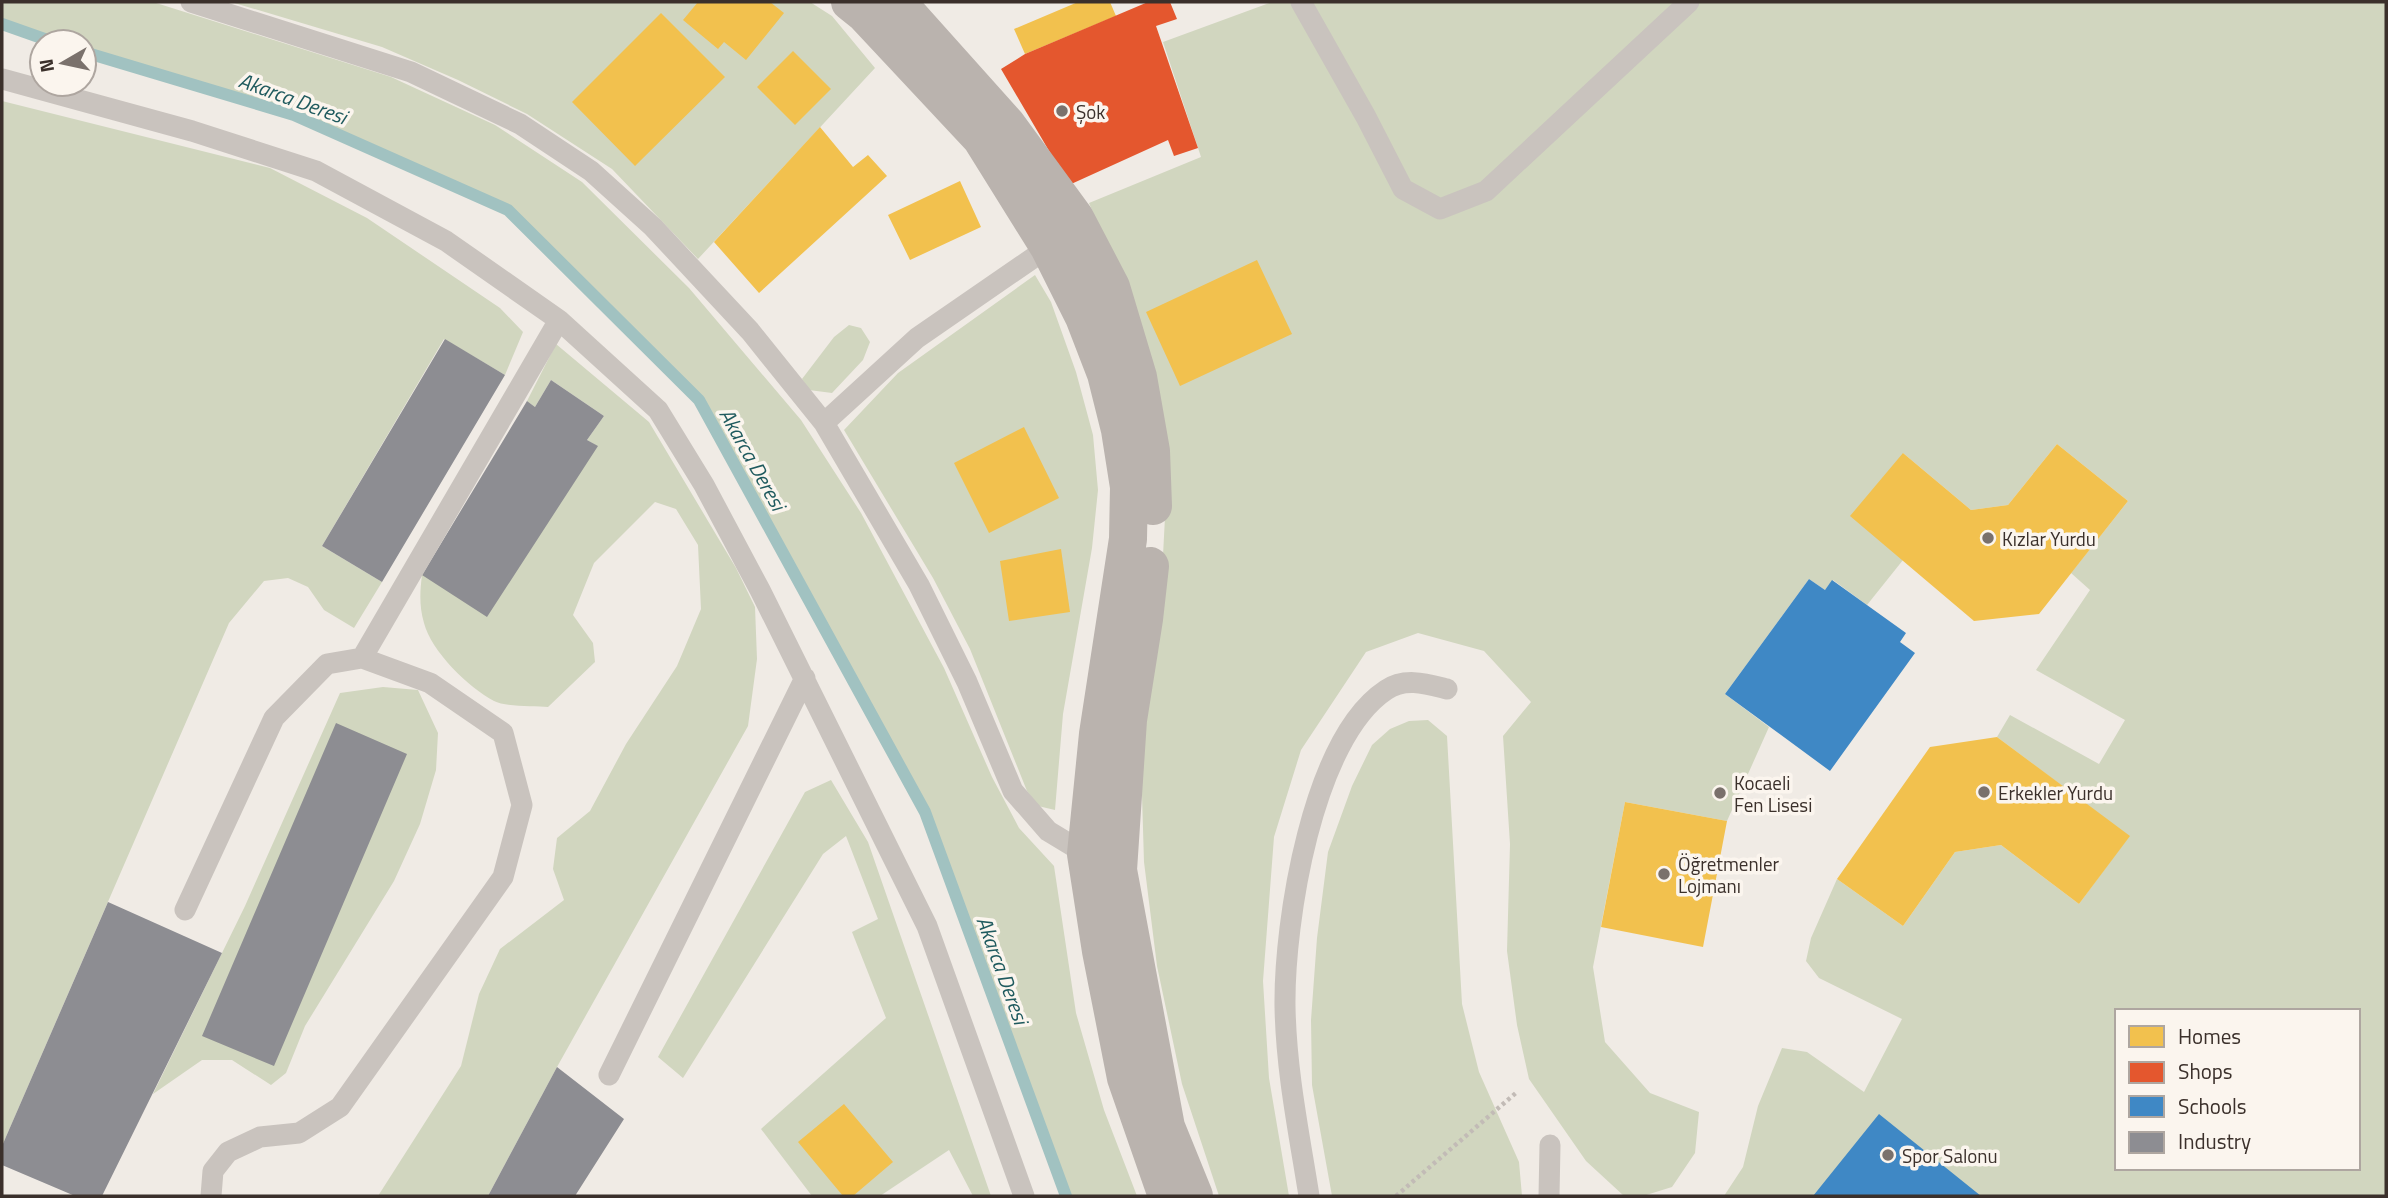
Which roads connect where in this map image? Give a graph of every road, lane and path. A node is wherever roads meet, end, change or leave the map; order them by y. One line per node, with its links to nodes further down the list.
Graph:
1 (191, 2): 9 (lane)
2 (850, 2): 7 (main road)
3 (897, 2): 21 (main road)
4 (1301, 2): 5 (lane)
5 (1689, 2)
6 (2, 79): 8 (lane)
7 (1049, 247): 9 (lane); 13 (main road)
8 (559, 320): 10 (lane); 11 (lane)
9 (824, 423): 13 (lane)
10 (362, 658): 14 (lane); 18 (lane)
11 (805, 678): 15 (lane); 19 (lane)
12 (1447, 689): 22 (lane)
13 (1086, 855): 20 (main road)
14 (184, 910)
15 (609, 1074)
16 (1517, 1092): 23 (path)
17 (1550, 1145): 24 (lane)
18 (211, 1196)
19 (1024, 1196)
20 (1167, 1196)
21 (1194, 1196)
22 (1309, 1196)
23 (1396, 1196)
24 (1549, 1196)

